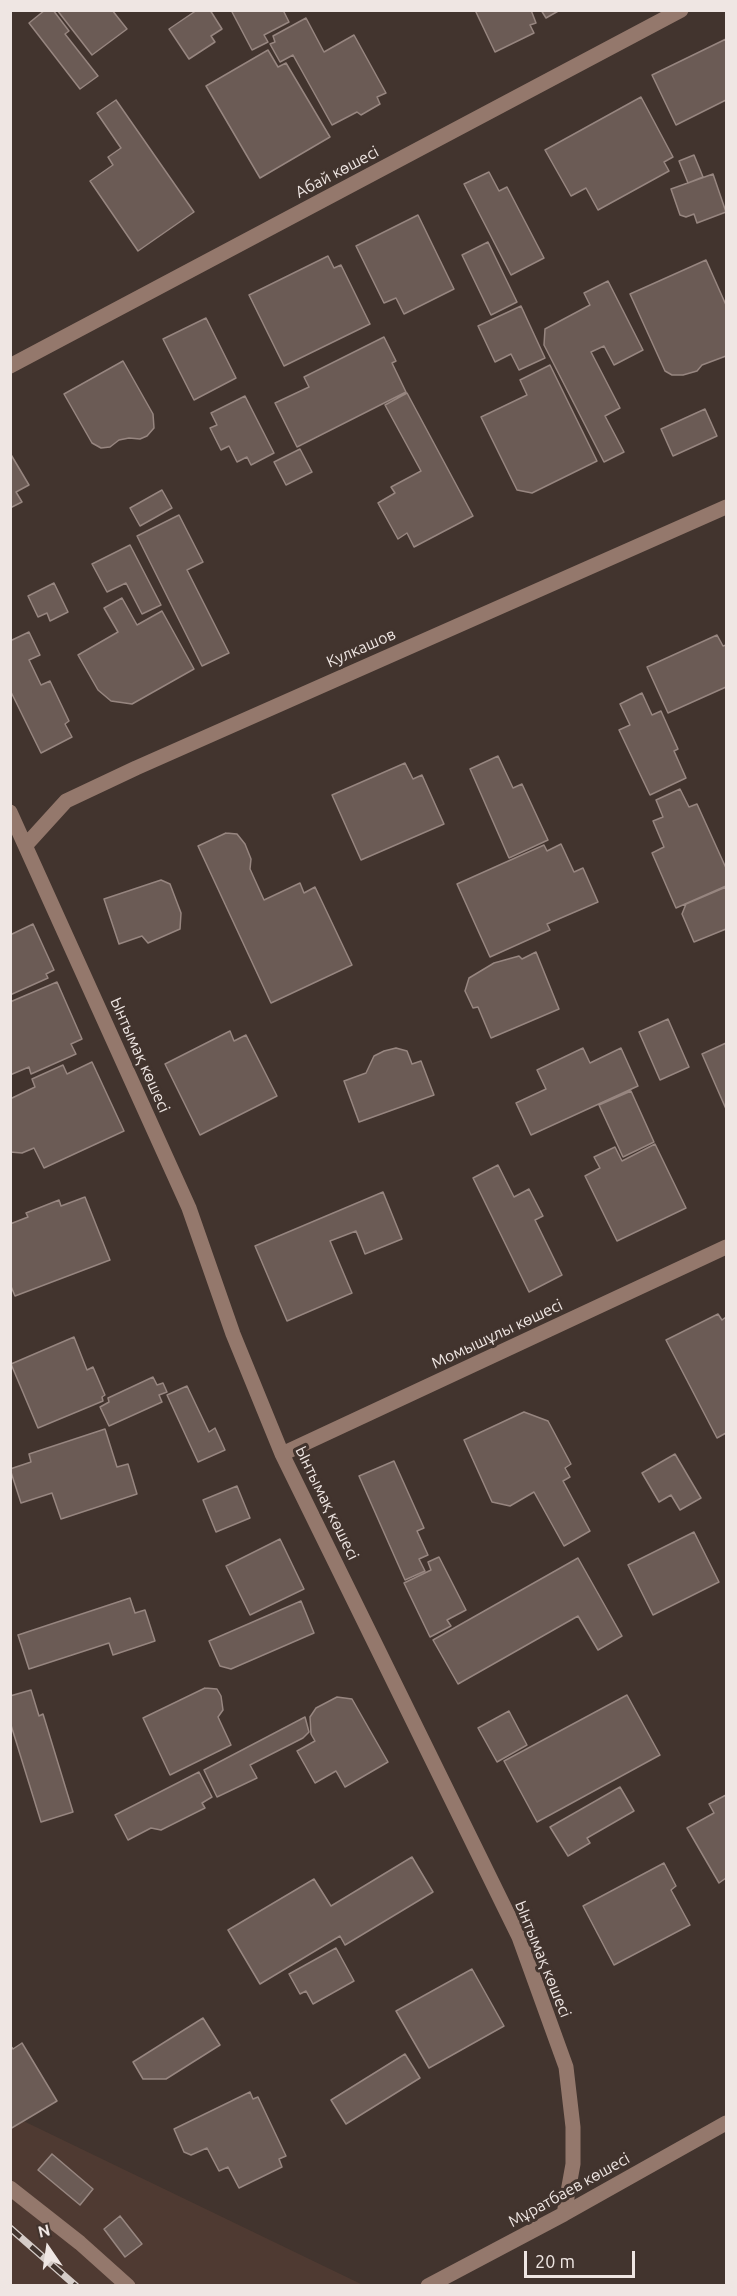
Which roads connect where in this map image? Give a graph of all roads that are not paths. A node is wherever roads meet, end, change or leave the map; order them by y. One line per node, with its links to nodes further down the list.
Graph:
1 (681, 10): 2 (street, Абай көшесі)
2 (10, 366)
3 (726, 507): 5 (street, Кулкашов)
4 (10, 812): 5 (street, Ынтымақ көшесі)
5 (26, 845): 7 (street, Ынтымақ көшесі)
6 (726, 1247): 7 (street, Момышұлы көшесі)
7 (282, 1454): 10 (street, Ынтымақ көшесі)
8 (726, 2122): 10 (street, Мұратбаев көшесі)
9 (10, 2188): 11 (street)
10 (564, 2214): 12 (street, Мұратбаев көшесі)
11 (128, 2286)
12 (428, 2286)

